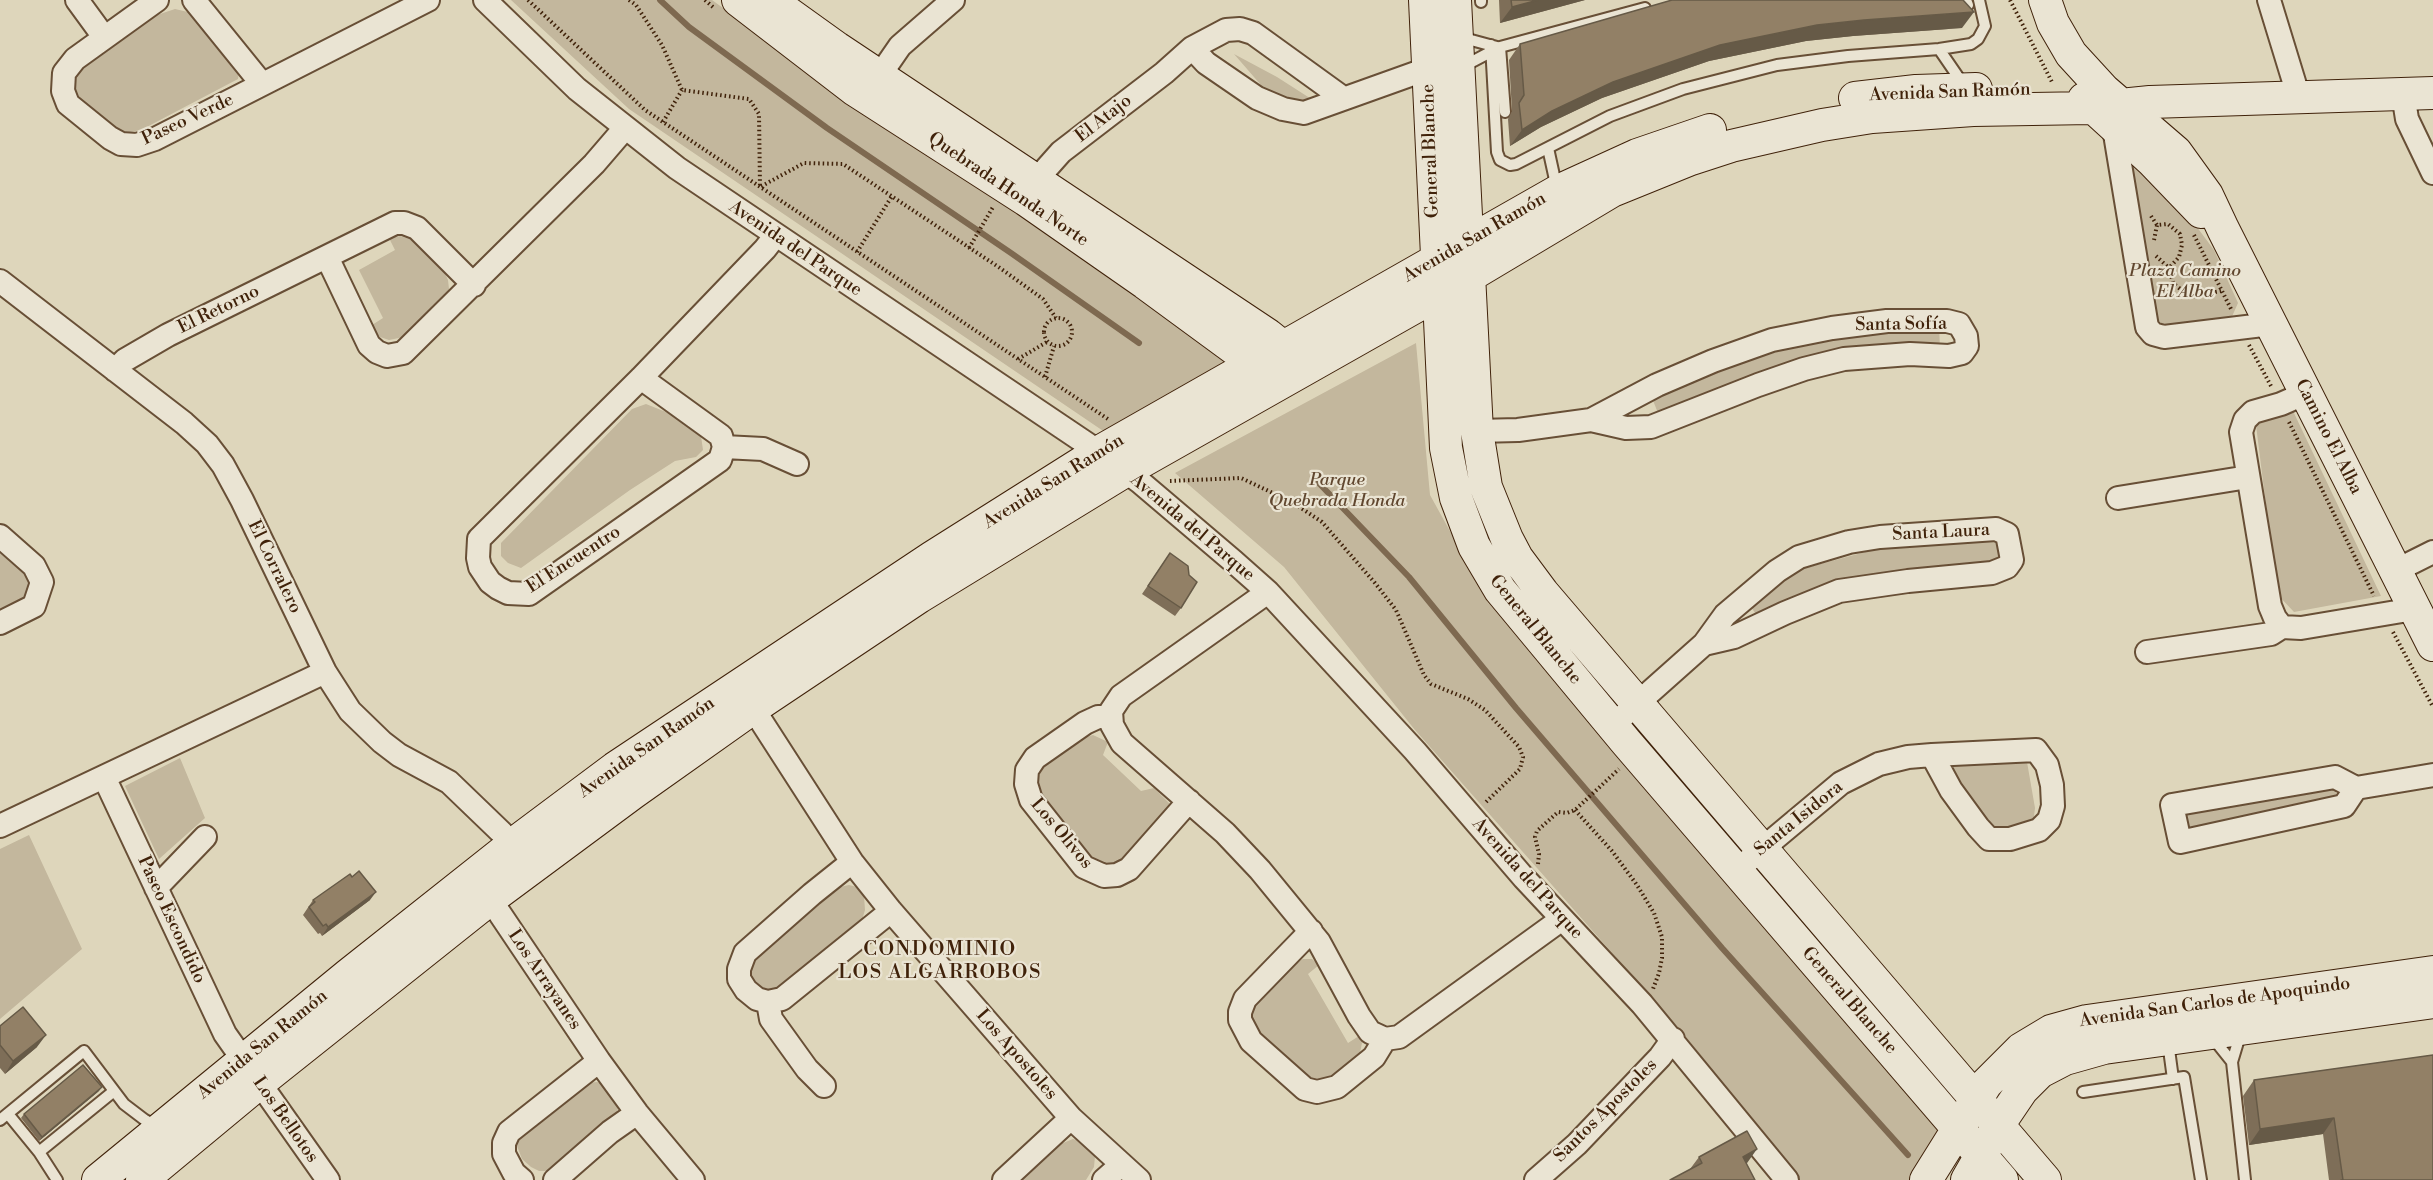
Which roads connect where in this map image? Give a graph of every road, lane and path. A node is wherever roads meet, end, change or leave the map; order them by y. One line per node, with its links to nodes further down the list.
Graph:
1 (76, 0): 19 (street)
2 (157, 0): 19 (street, Paseo Verde)
3 (194, 0): 25 (street)
4 (428, 0): 25 (street, Paseo Verde)
5 (485, 0): 35 (street, Avenida del Parque)
6 (528, 0): 34 (path)
7 (629, 0): 28 (path)
8 (738, 0): 26 (street, Quebrada Honda Norte)
9 (771, 0): 26 (street, Quebrada Honda Norte)
10 (953, 0): 26 (street)
11 (1425, 0): 23 (street, General Blanche)
12 (1979, 0): 22 (lane)
13 (2023, 0): 32 (street, Camino El Alba)
14 (2045, 0): 32 (street, Camino El Alba)
15 (2269, 0): 31 (street)
16 (1473, 1): 18 (street, General Blanche)
17 (1652, 6): 21 (lane)
18 (1457, 36): 21 (lane); 24 (street, General Blanche)
19 (105, 38): 25 (street, Paseo Verde)
20 (1192, 48): 30 (street); 30 (street, El Atajo); 39 (street, El Atajo)
21 (1494, 49): 24 (lane); 33 (lane); 36 (lane)
22 (1939, 50): 27 (lane); 36 (lane)
23 (1427, 69): 30 (street); 49 (street, General Blanche)
24 (1458, 69): 45 (street, General Blanche)
25 (262, 84)
26 (873, 86): 39 (street, Quebrada Honda Norte)
27 (1966, 89): 32 (street, Avenida San Ramón); 40 (street, Avenida San Ramón)
28 (682, 90): 34 (path); 38 (path)
29 (2418, 94): 31 (street, Avenida San Ramón); 37 (street)
30 (1343, 98)
31 (2299, 98): 32 (street, Avenida San Ramón)
32 (2110, 105): 43 (street, Camino El Alba); 51 (street, Avenida San Ramón); 57 (street)
33 (1504, 112)
34 (663, 122): 38 (path)
35 (625, 128): 44 (street, Avenida del Parque); 53 (street)
36 (1548, 148): 40 (lane)
37 (2433, 173)
38 (760, 187): 41 (path); 47 (path)
39 (1031, 189): 62 (street, Quebrada Honda Norte); 65 (street, Quebrada Honda Norte)
40 (1558, 191): 45 (street, Avenida San Ramón)
41 (892, 196): 46 (path); 47 (path)
42 (986, 218): 46 (path)
43 (2208, 232): 54 (path); 57 (street, Camino El Alba)
44 (776, 235): 67 (street, El Encuentro); 73 (street, Avenida del Parque)
45 (1467, 244): 49 (street, Avenida San Ramón); 51 (street, General Blanche)
46 (969, 248): 56 (path)
47 (856, 252): 61 (path)
48 (327, 257): 53 (street, El Retorno); 53 (street); 64 (street, El Retorno)
49 (1436, 261): 55 (street, General Blanche); 62 (street, Avenida San Ramón)
50 (2169, 268): 50 (path); 54 (path)
51 (1468, 277): 55 (street, Avenida San Ramón); 71 (street, General Blanche)
52 (0, 280): 64 (street, El Corralero)
53 (474, 285)
54 (2221, 291): 57 (path)
55 (1437, 294): 62 (street, Avenida San Ramón); 94 (street, General Blanche)
56 (1056, 318): 59 (path); 60 (path)
57 (2256, 327): 68 (street, Camino El Alba); 68 (path)
58 (1796, 335): 63 (street); 63 (street, Santa Sofía); 69 (street, Santa Sofía)
59 (1047, 342): 60 (path); 61 (path)
60 (1054, 346): 66 (path)
61 (1018, 359): 66 (path)
62 (1291, 360): 65 (street, Avenida San Ramón)
63 (1804, 369): 69 (street, Santa Sofía)
64 (115, 370): 89 (street, El Corralero)
65 (1263, 376): 73 (street, Avenida San Ramón); 75 (street, Avenida San Ramón)
66 (1045, 377): 70 (path)
67 (641, 378): 72 (street); 72 (street, El Encuentro)
68 (2293, 399): 76 (street); 80 (street, Camino El Alba); 83 (path)
69 (1591, 420): 71 (street, Santa Sofía)
70 (1112, 422)
71 (1477, 431): 91 (street, General Blanche)
72 (724, 447): 74 (street)
73 (1099, 452): 75 (street, Avenida del Parque); 90 (street, Avenida San Ramón)
74 (797, 464)
75 (1132, 477): 81 (street, Avenida del Parque); 90 (street, Avenida San Ramón); 102 (path)
76 (2248, 477): 77 (street); 85 (street)
77 (2118, 498)
78 (0, 536): 84 (street)
79 (2433, 552): 80 (street)
80 (2395, 571): 82 (street, Camino El Alba)
81 (1268, 592): 93 (street); 102 (street, Avenida del Parque)
82 (2414, 609): 83 (street); 87 (street, Camino El Alba)
83 (2383, 615): 85 (street); 92 (path)
84 (0, 623)
85 (2282, 627): 88 (street)
86 (1704, 644): 86 (street, Santa Laura); 91 (street, Santa Laura)
87 (2433, 645)
88 (2147, 652)
89 (325, 672): 97 (street); 106 (street, El Corralero)
90 (745, 697): 106 (street, Avenida San Ramón); 107 (street, Los Apostoles)
91 (1636, 704): 94 (street, Santa Laura); 105 (street, General Blanche)
92 (2433, 707)
93 (1111, 717): 100 (street); 100 (street, Los Olivos)
94 (1613, 725): 108 (street, General Blanche)
95 (1932, 754): 95 (street, Santa Isidora); 105 (street, Santa Isidora)
96 (2433, 775): 99 (street)
97 (104, 777): 103 (street); 110 (street, Paseo Escondido)
98 (1601, 786): 101 (path)
99 (2355, 788): 99 (street)
100 (1189, 801): 114 (street)
101 (1575, 810): 109 (path); 118 (path)
102 (1471, 816): 109 (street, Avenida del Parque)
103 (0, 826)
104 (205, 837): 110 (street)
105 (1761, 850): 108 (street, Santa Isidora); 131 (street, General Blanche)
106 (521, 857): 111 (street, Avenida San Ramón); 126 (street, Avenida San Ramón)
107 (852, 862): 112 (street, Los Apostoles); 116 (street)
108 (1737, 870): 137 (street, General Blanche)
109 (1524, 878): 113 (street, Avenida del Parque)
110 (156, 888): 126 (street, Paseo Escondido)
111 (490, 899): 124 (street, Los Arrayanes); 126 (street, Avenida San Ramón)
112 (891, 911): 116 (street); 134 (street, Los Apostoles)
113 (1562, 919): 118 (street, Avenida del Parque); 121 (street)
114 (1311, 931): 121 (street); 121 (street)
115 (2433, 972): 131 (street, Avenida San Carlos de Apoquindo)
116 (768, 1002): 128 (street)
117 (2433, 1002): 119 (street, Avenida San Carlos de Apoquindo)
118 (1642, 1004): 122 (street, Avenida del Parque)
119 (2241, 1029): 120 (street, Avenida San Carlos de Apoquindo); 125 (lane)
120 (2210, 1033): 123 (street, Avenida San Carlos de Apoquindo); 125 (lane)
121 (1385, 1039)
122 (1673, 1039): 151 (street, Santos Apostoles); 152 (street, Avenida del Parque)
123 (2167, 1039): 127 (lane); 135 (street, Avenida San Carlos de Apoquindo)
124 (599, 1061): 132 (street, Los Arrayanes); 145 (street)
125 (2232, 1062): 157 (lane)
126 (251, 1071): 136 (street, Avenida San Ramón); 143 (street, Avenida San Ramón); 144 (street, Los Bellotos)
127 (2173, 1079): 130 (lane); 156 (lane)
128 (824, 1086)
129 (114, 1091): 133 (lane); 136 (lane); 138 (lane)
130 (2083, 1092)
131 (1976, 1098): 135 (street, General Blanche); 137 (street, Avenida San Carlos de Apoquindo)
132 (637, 1113): 146 (street); 147 (street, Los Arrayanes)
133 (4, 1117): 138 (lane)
134 (1071, 1118): 139 (street, Los Apostoles); 148 (street, Los Apostoles)
135 (1998, 1124): 140 (street, Avenida San Carlos de Apoquindo); 155 (street, General Blanche)
136 (160, 1128): 142 (street, Avenida San Ramón)
137 (1959, 1129): 140 (street, General Blanche); 153 (street, Avenida San Carlos de Apoquindo)
138 (39, 1152): 141 (lane)
139 (1121, 1165): 149 (street); 150 (street, Los Apostoles)
140 (1974, 1168): 154 (street, General Blanche)
141 (57, 1180)
142 (98, 1180)
143 (142, 1180)
144 (328, 1180)
145 (522, 1180)
146 (555, 1180)
147 (693, 1180)
148 (1004, 1180)
149 (1104, 1180)
150 (1139, 1180)
151 (1536, 1180)
152 (1787, 1180)
153 (1926, 1180)
154 (2002, 1180)
155 (2045, 1180)
156 (2201, 1180)
157 (2245, 1180)

